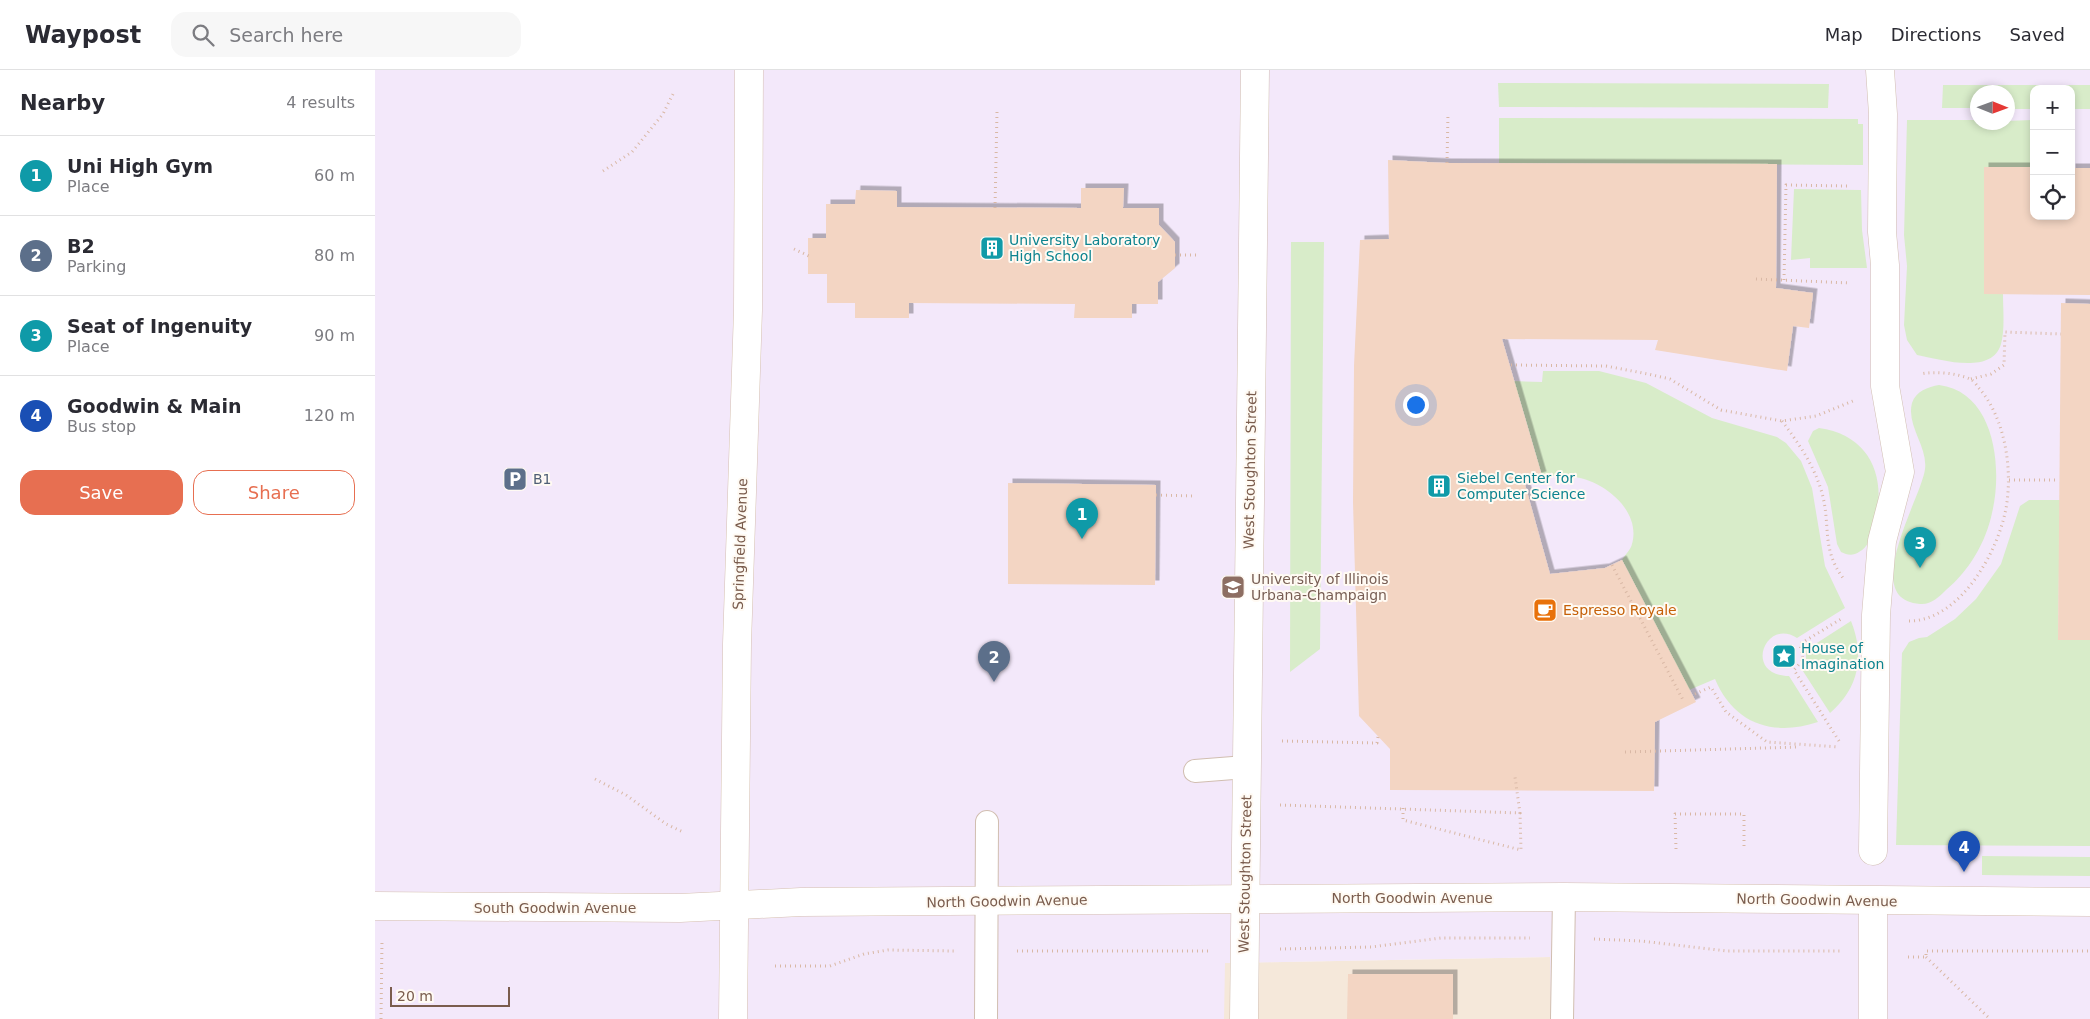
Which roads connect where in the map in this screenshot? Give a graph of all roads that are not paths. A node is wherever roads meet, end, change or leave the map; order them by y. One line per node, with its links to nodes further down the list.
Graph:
1 (749, 70): 13 (street, Springfield Avenue)
2 (1255, 70): 4 (street, West Stoughton Street)
3 (1880, 70): 7 (street)
4 (1246, 767): 5 (lane); 9 (street, West Stoughton Street)
5 (1195, 771)
6 (987, 822): 10 (lane)
7 (1873, 851)
8 (1564, 897): 9 (street, North Goodwin Avenue); 11 (street, North Goodwin Avenue); 18 (lane)
9 (1245, 898): 10 (street, North Goodwin Avenue); 17 (street, West Stoughton Street)
10 (987, 901): 13 (street, North Goodwin Avenue); 16 (lane)
11 (1873, 901): 12 (street, North Goodwin Avenue); 19 (street)
12 (2090, 902)
13 (735, 905): 14 (street, South Goodwin Avenue); 15 (street, Springfield Avenue)
14 (379, 906)
15 (733, 1019)
16 (986, 1019)
17 (1244, 1019)
18 (1562, 1019)
19 (1873, 1019)

